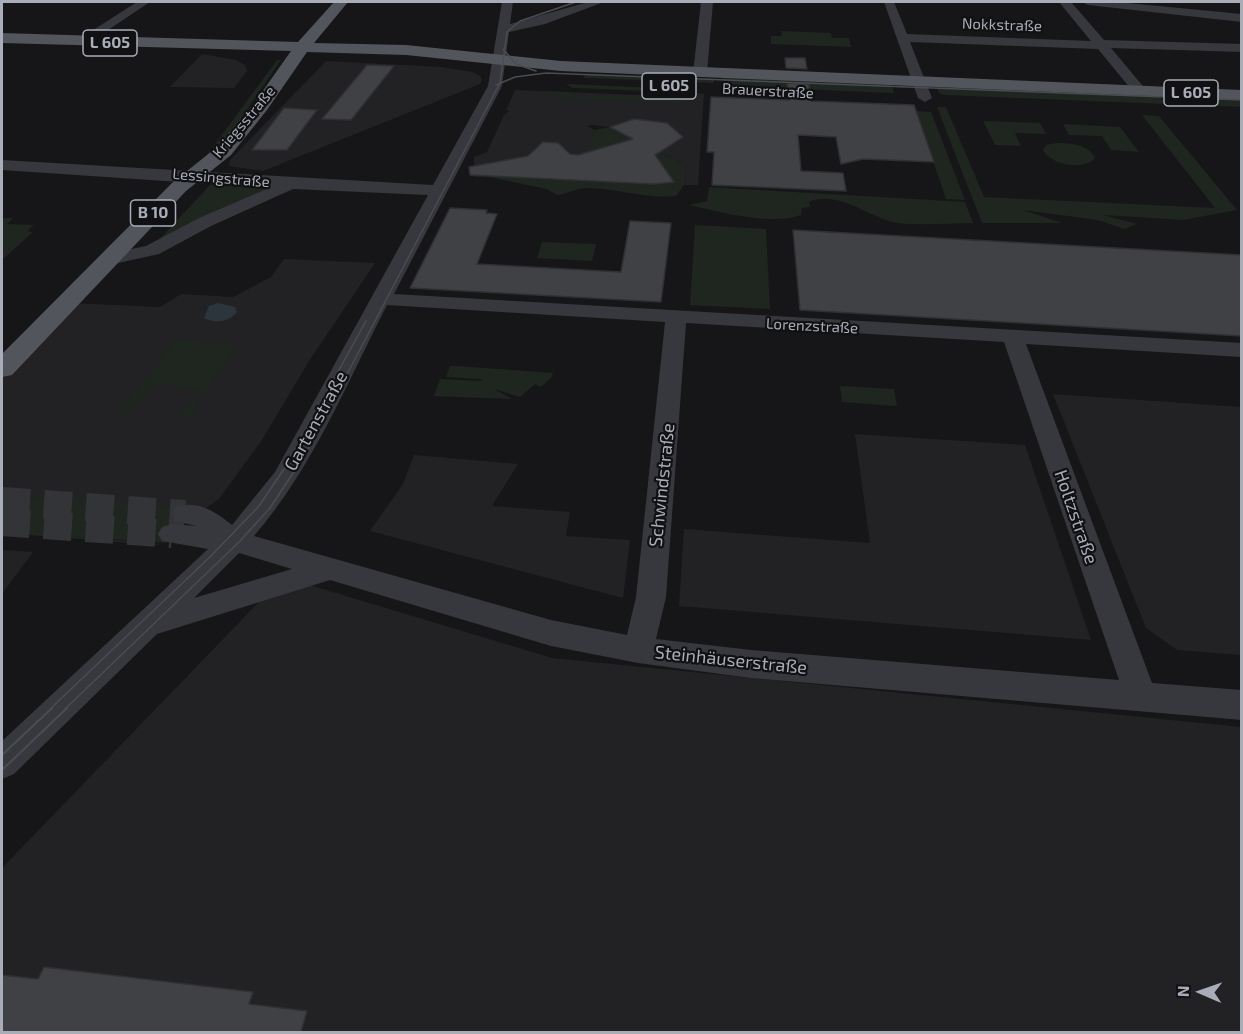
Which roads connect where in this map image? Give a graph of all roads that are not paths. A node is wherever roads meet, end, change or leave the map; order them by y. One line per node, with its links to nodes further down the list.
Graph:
1 (144, 2): 15 (street)
2 (326, 2): 21 (main road, Kriegsstraße / B 10)
3 (341, 2): 12 (main road, Kriegsstraße / B 10)
4 (598, 2): 10 (street)
5 (707, 2): 23 (street)
6 (889, 2): 14 (street)
7 (1065, 2): 16 (street)
8 (1088, 2): 11 (street)
9 (520, 9): 10 (street)
10 (506, 14): 22 (street, Gartenstraße)
11 (1242, 18)
12 (317, 29): 20 (main road); 21 (main road, Kriegsstraße / B 10)
13 (2, 38): 15 (main road, L 605)
14 (902, 38): 16 (street, Nokkstraße); 24 (street)
15 (82, 41): 17 (main road, L 605)
16 (1100, 44): 18 (street, Nokkstraße); 25 (street)
17 (164, 45): 19 (main road, L 605); 21 (main road, L 605)
18 (1242, 48)
19 (213, 50): 21 (main road); 21 (main road, L 605)
20 (365, 52): 21 (main road, Brauerstraße / L 605); 21 (main road); 22 (main road, Brauerstraße / L 605)
21 (284, 53): 31 (main road, Kriegsstraße / B 10)
22 (499, 65): 23 (main road, Brauerstraße / L 605); 27 (main road, Brauerstraße / L 605); 33 (street, Gartenstraße)
23 (700, 73): 24 (main road, Brauerstraße / L 605)
24 (918, 81): 25 (main road, Brauerstraße / L 605); 27 (street)
25 (1140, 91): 26 (main road, Brauerstraße / L 605)
26 (1242, 95)
27 (925, 98): 28 (main road, Brauerstraße / L 605)
28 (1242, 108)
29 (212, 137): 31 (main road, Kriegsstraße / B 10)
30 (2, 165): 31 (street, Lessingstraße)
31 (191, 176): 32 (street, Lessingstraße); 34 (main road, B 10)
32 (291, 184): 33 (street, Lessingstraße); 34 (street)
33 (440, 190): 35 (street, Gartenstraße)
34 (110, 259): 39 (main road, B 10)
35 (382, 299): 36 (street, Lorenzstraße); 41 (street, Gartenstraße)
36 (676, 317): 37 (street, Lorenzstraße); 44 (street, Schwindstraße)
37 (1013, 338): 38 (street, Lorenzstraße); 45 (street, Holtzstraße)
38 (1242, 350)
39 (6, 358)
40 (178, 524): 41 (street, Steinhäuserstraße)
41 (234, 541): 42 (street, Steinhäuserstraße); 43 (street, Gartenstraße)
42 (330, 569): 43 (street); 44 (street, Steinhäuserstraße)
43 (147, 624): 47 (street, Gartenstraße)
44 (638, 650): 45 (street, Steinhäuserstraße)
45 (1140, 695): 46 (street, Steinhäuserstraße)
46 (1242, 705)
47 (2, 763)

